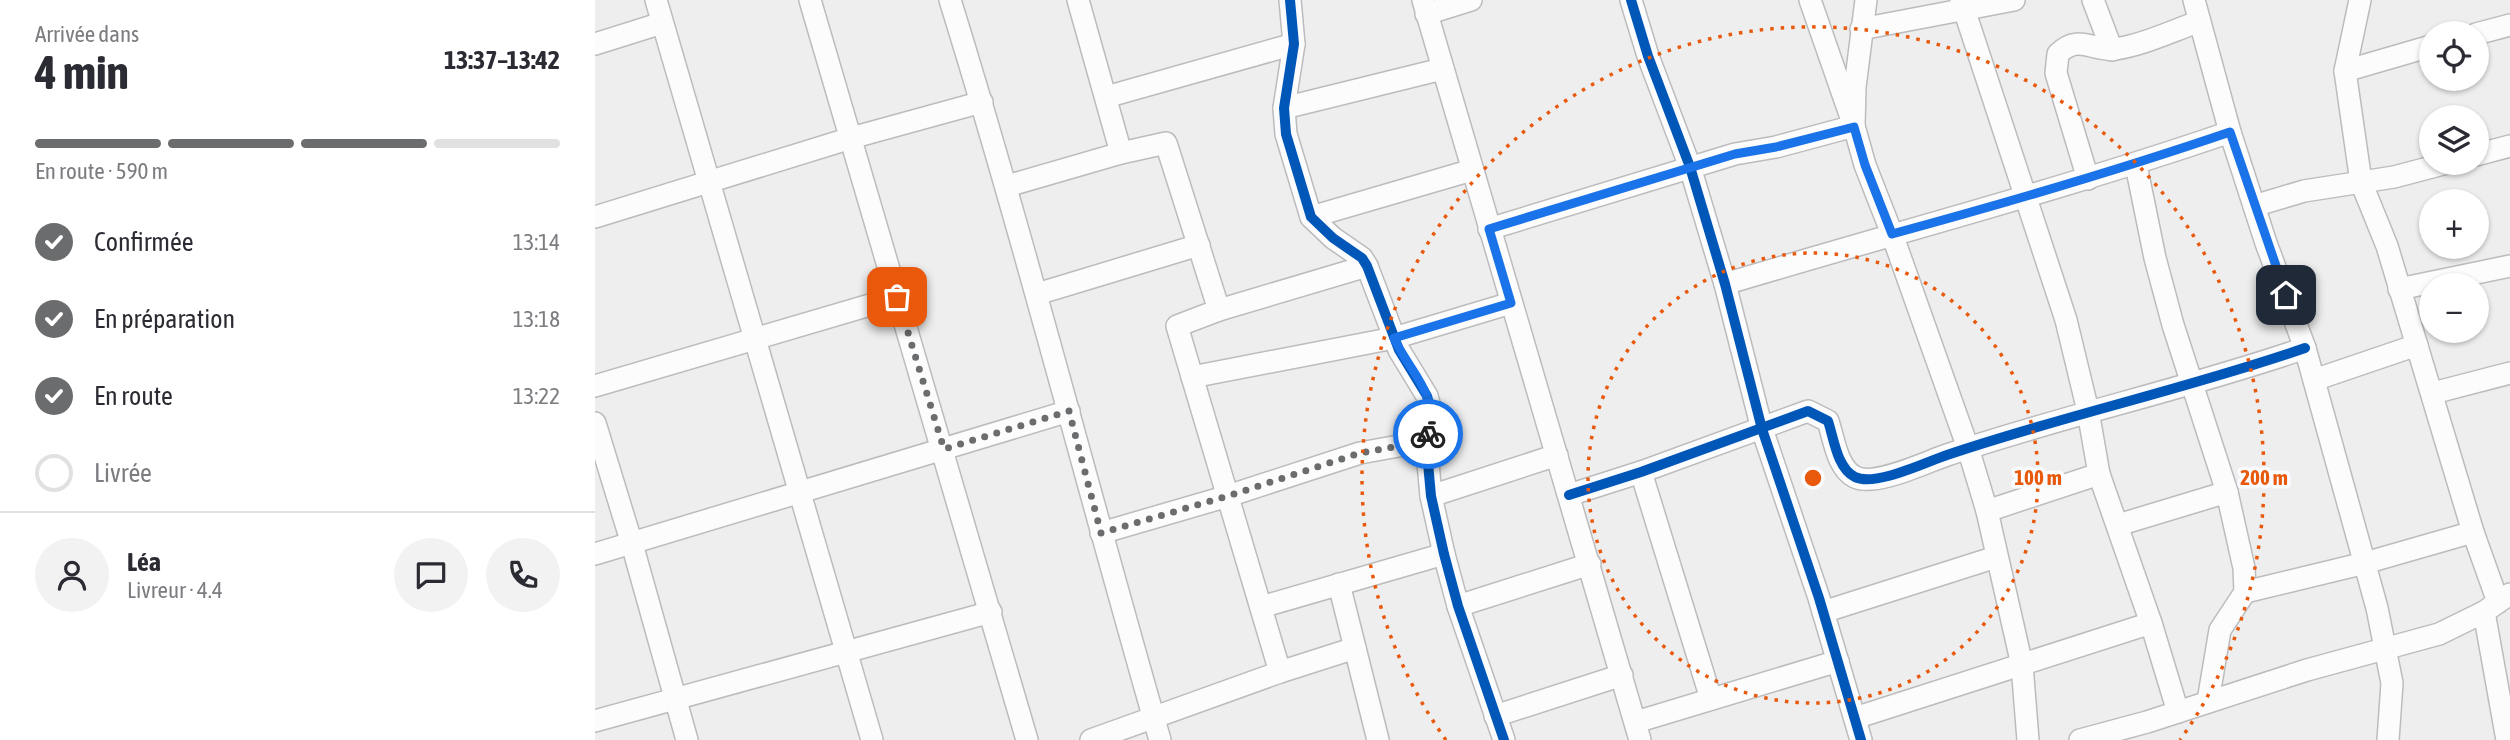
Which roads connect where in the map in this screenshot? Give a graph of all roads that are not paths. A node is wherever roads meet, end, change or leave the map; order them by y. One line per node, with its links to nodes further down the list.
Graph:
1 (656, 0): 17 (street)
2 (810, 0): 32 (street)
3 (950, 0): 28 (street)
4 (1078, 0): 27 (street)
5 (1290, 0): 22 (street)
6 (1471, 0): 15 (street)
7 (1631, 0): 37 (street)
8 (1810, 0): 30 (street)
9 (1866, 0): 19 (street)
10 (2014, 0): 14 (street)
11 (2093, 0): 24 (street)
12 (2193, 0): 16 (street)
13 (2360, 0): 26 (street)
14 (1962, 4): 19 (street); 44 (street)
15 (1425, 7): 25 (street)
16 (2198, 22): 24 (street); 31 (street)
17 (662, 23): 21 (street); 42 (street)
18 (2510, 25): 20 (street)
19 (1861, 29): 30 (street)
20 (2489, 31)
21 (595, 44)
22 (1294, 44): 27 (street); 29 (street)
23 (2419, 49): 26 (street)
24 (2112, 50): 40 (street)
25 (1442, 69): 29 (street); 38 (street)
26 (2345, 71): 41 (street)
27 (1106, 97): 35 (street)
28 (982, 102): 32 (street); 43 (street)
29 (1284, 108): 47 (street)
30 (1854, 127): 37 (street); 49 (street)
31 (2230, 132): 36 (street); 45 (street)
32 (851, 138): 42 (street); 56 (street)
33 (2510, 146): 34 (street)
34 (2489, 152)
35 (1121, 153): 43 (street); 50 (street)
36 (2136, 165): 40 (street); 66 (street)
37 (1690, 167): 48 (street); 53 (street)
38 (1472, 170): 47 (street); 48 (street)
39 (2419, 170): 41 (street)
40 (2088, 179): 44 (street)
41 (2361, 182): 45 (street); 54 (street)
42 (711, 183): 46 (street); 59 (street)
43 (1007, 186): 55 (street)
44 (2025, 198): 49 (street); 70 (street)
45 (2254, 206): 62 (street)
46 (595, 217)
47 (1311, 217): 51 (street)
48 (1489, 229): 57 (street)
49 (1892, 234): 53 (street); 74 (street)
50 (1199, 245): 55 (street); 58 (street)
51 (1367, 265): 58 (street); 60 (street)
52 (2510, 266): 54 (street)
53 (1725, 284): 72 (street)
54 (2399, 289): 61 (street)
55 (1037, 294): 69 (street)
56 (897, 297): 59 (street); 75 (street)
57 (1511, 303): 60 (street); 76 (street)
58 (1219, 310): 64 (street)
59 (756, 338): 67 (street); 80 (street)
60 (1394, 338): 64 (street); 73 (street)
61 (2417, 345): 65 (street); 68 (street)
62 (2305, 348): 65 (street); 66 (street)
63 (2510, 373): 68 (street)
64 (1192, 377): 82 (street)
65 (2314, 380): 92 (street)
66 (2191, 382): 70 (street); 79 (street)
67 (595, 386)
68 (2433, 393): 86 (street)
69 (1069, 411): 75 (street); 87 (street)
70 (2088, 411): 74 (street); 78 (street)
71 (595, 423): 88 (street)
72 (1762, 429): 74 (street); 77 (street); 100 (street)
73 (1426, 441): 82 (street); 83 (street)
74 (1968, 448): 84 (street)
75 (944, 449): 80 (street); 99 (street)
76 (1557, 456): 81 (street); 83 (street)
77 (1641, 472): 81 (street); 111 (street)
78 (2099, 474): 84 (street); 85 (street)
79 (2227, 492): 85 (street); 95 (street)
80 (801, 493): 88 (street); 104 (street)
81 (1569, 495): 93 (street)
82 (1228, 496): 87 (street); 98 (street)
83 (1431, 496): 90 (street)
84 (1987, 511): 91 (street)
85 (2118, 526): 101 (street)
86 (2473, 532): 92 (street); 96 (street)
87 (1101, 533): 116 (street)
88 (632, 544): 89 (street); 110 (street)
89 (595, 554)
90 (1444, 554): 94 (street); 97 (street)
91 (1996, 556): 100 (street); 106 (street)
92 (2365, 563): 95 (street); 103 (street)
93 (1590, 564): 97 (street); 108 (street)
94 (1339, 584): 98 (street); 102 (street)
95 (2245, 592): 112 (street)
96 (2497, 603): 103 (street); 109 (street)
97 (1458, 606): 114 (street)
98 (1261, 607): 107 (street)
99 (991, 612): 104 (street); 122 (street)
100 (1823, 612): 105 (street)
101 (2151, 623): 106 (street); 113 (street)
102 (1355, 648): 107 (street); 125 (street)
103 (2387, 650): 112 (street); 119 (street)
104 (848, 651): 110 (street); 121 (street)
105 (1838, 661): 111 (street); 115 (street)
106 (2022, 665): 115 (street); 128 (street)
107 (1280, 672): 116 (street)
108 (1622, 675): 114 (street); 118 (street)
109 (2504, 685): 130 (street)
110 (675, 698): 117 (street); 120 (street)
111 (1711, 699): 118 (street)
112 (2208, 701): 113 (street)
113 (2178, 712): 129 (street)
114 (1496, 716): 126 (street)
115 (1855, 718): 127 (street)
116 (1154, 719): 123 (street); 124 (street)
117 (595, 721)
118 (1638, 731)
119 (2394, 736)
120 (687, 740)
121 (872, 740)
122 (1027, 740)
123 (1091, 740)
124 (1160, 740)
125 (1378, 740)
126 (1504, 740)
127 (1861, 740)
128 (2028, 740)
129 (2080, 740)
130 (2507, 740)

